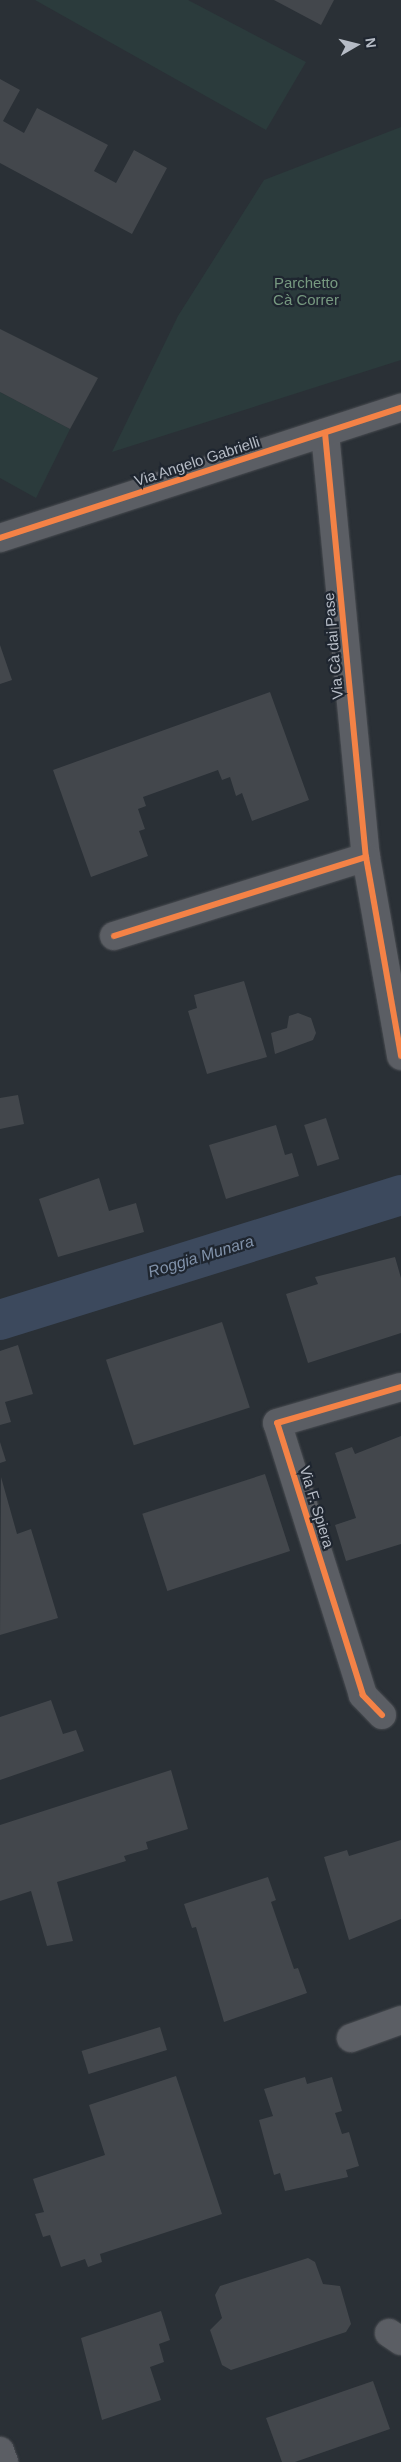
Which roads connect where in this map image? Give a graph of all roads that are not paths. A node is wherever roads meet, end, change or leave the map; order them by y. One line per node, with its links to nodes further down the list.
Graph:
1 (401, 408): 2 (street, Via Angelo Gabrielli)
2 (325, 433): 3 (street, Via Angelo Gabrielli); 4 (street, Via Cà dai Pase)
3 (0, 538)
4 (366, 857): 5 (street); 6 (street, Via Cà dai Pase)
5 (114, 936)
6 (401, 1056)
7 (401, 1386): 8 (street, Via F. Spiera)
8 (382, 1715)
9 (401, 2020): 10 (street)
10 (351, 2038)
11 (0, 2451): 12 (street)
12 (4, 2462)

